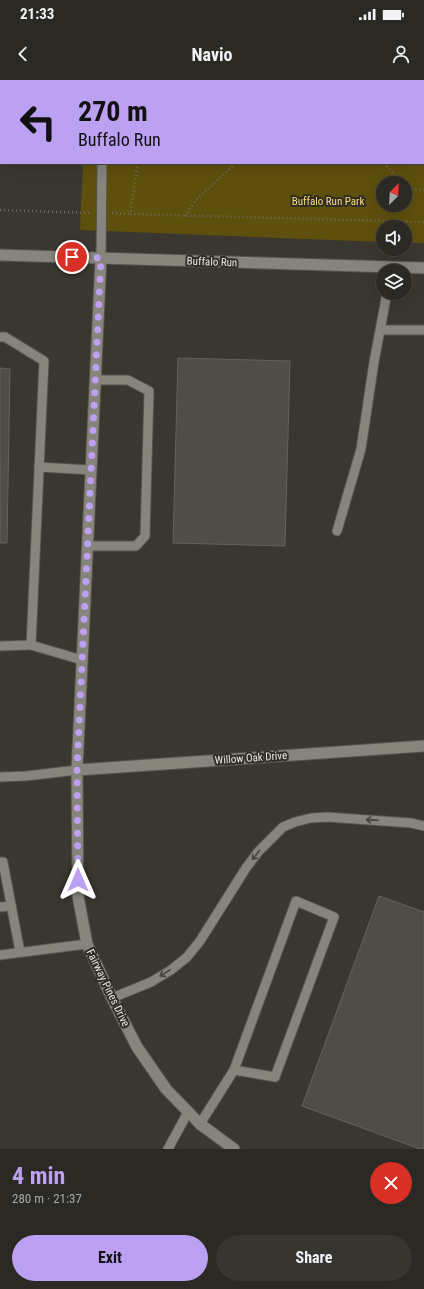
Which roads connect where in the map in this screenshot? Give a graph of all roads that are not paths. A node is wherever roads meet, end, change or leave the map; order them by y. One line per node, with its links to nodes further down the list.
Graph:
1 (102, 164): 3 (lane)
2 (0, 255): 3 (street, Buffalo Run)
3 (101, 258): 6 (street, Buffalo Run); 11 (street, Fairway Pines Drive)
4 (412, 268): 5 (street, Buffalo Run)
5 (424, 268)
6 (376, 269)
7 (386, 300): 8 (lane)
8 (381, 330): 9 (lane); 14 (lane)
9 (424, 330)
10 (0, 337): 12 (lane)
11 (95, 380): 13 (street, Fairway Pines Drive); 15 (lane)
12 (39, 467): 13 (lane); 16 (lane)
13 (91, 470): 15 (street, Fairway Pines Drive)
14 (337, 530)
15 (88, 546): 18 (street, Fairway Pines Drive)
16 (31, 645): 17 (lane); 18 (lane)
17 (0, 646)
18 (82, 660): 20 (street, Fairway Pines Drive)
19 (424, 746): 20 (street, Willow Oak Drive)
20 (77, 770): 21 (lane); 26 (street, Fairway Pines Drive)
21 (0, 777)
22 (424, 826): 29 (lane, one-way to 29)
23 (0, 862): 24 (lane)
24 (11, 906): 25 (lane); 27 (lane)
25 (0, 907)
26 (87, 944): 27 (lane); 29 (street, Fairway Pines Drive)
27 (20, 952): 28 (lane)
28 (0, 955)
29 (112, 998): 31 (street, Fairway Pines Drive)
30 (234, 1070): 30 (lane); 32 (lane)
31 (188, 1112): 32 (street, Fairway Pines Drive); 33 (lane)
32 (200, 1124): 34 (street, Fairway Pines Drive)
33 (168, 1149)
34 (234, 1149)

